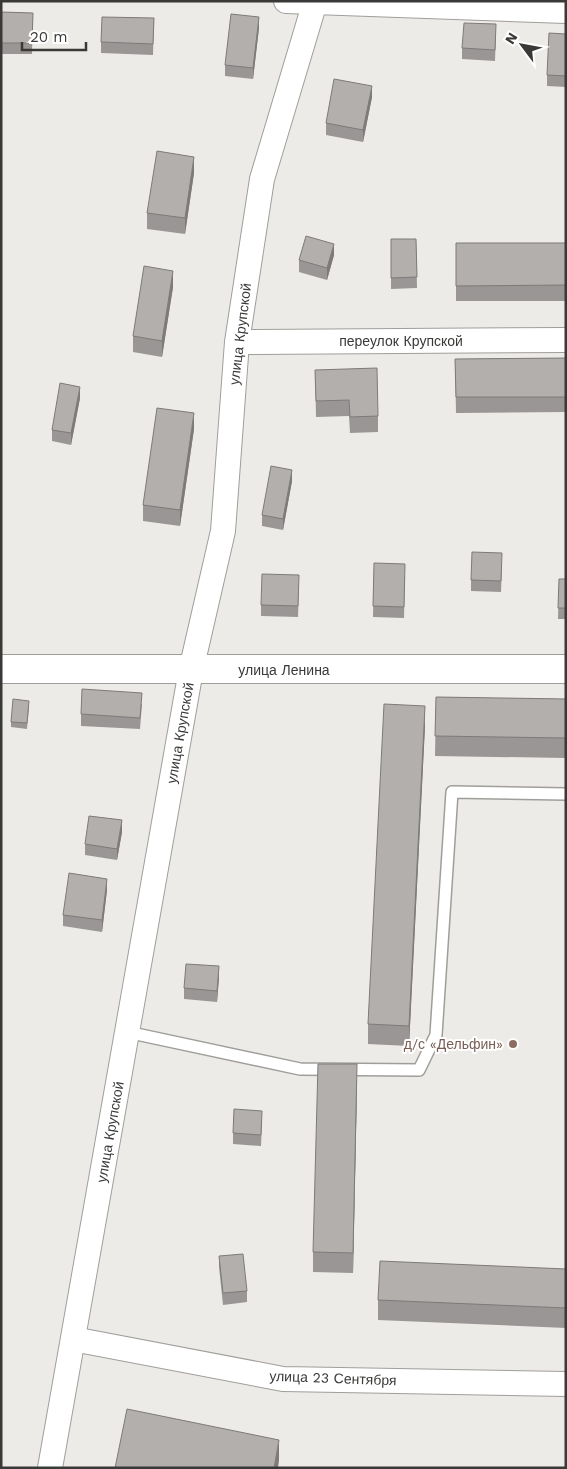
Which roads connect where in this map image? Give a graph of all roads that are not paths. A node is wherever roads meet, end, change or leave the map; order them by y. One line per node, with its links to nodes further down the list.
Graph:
1 (286, 1): 2 (street)
2 (315, 2): 3 (street); 5 (street, улица Крупской)
3 (566, 11)
4 (566, 340): 5 (street, переулок Крупской)
5 (237, 342): 8 (street, улица Крупской)
6 (1, 669): 8 (main road, улица Ленина)
7 (566, 669): 8 (main road, улица Ленина)
8 (191, 670): 10 (street, улица Крупской)
9 (566, 794): 10 (lane)
10 (127, 1032): 11 (street, улица Крупской)
11 (73, 1339): 12 (street, улица 23 Сентября); 13 (street, улица Крупской)
12 (566, 1384)
13 (50, 1468)

